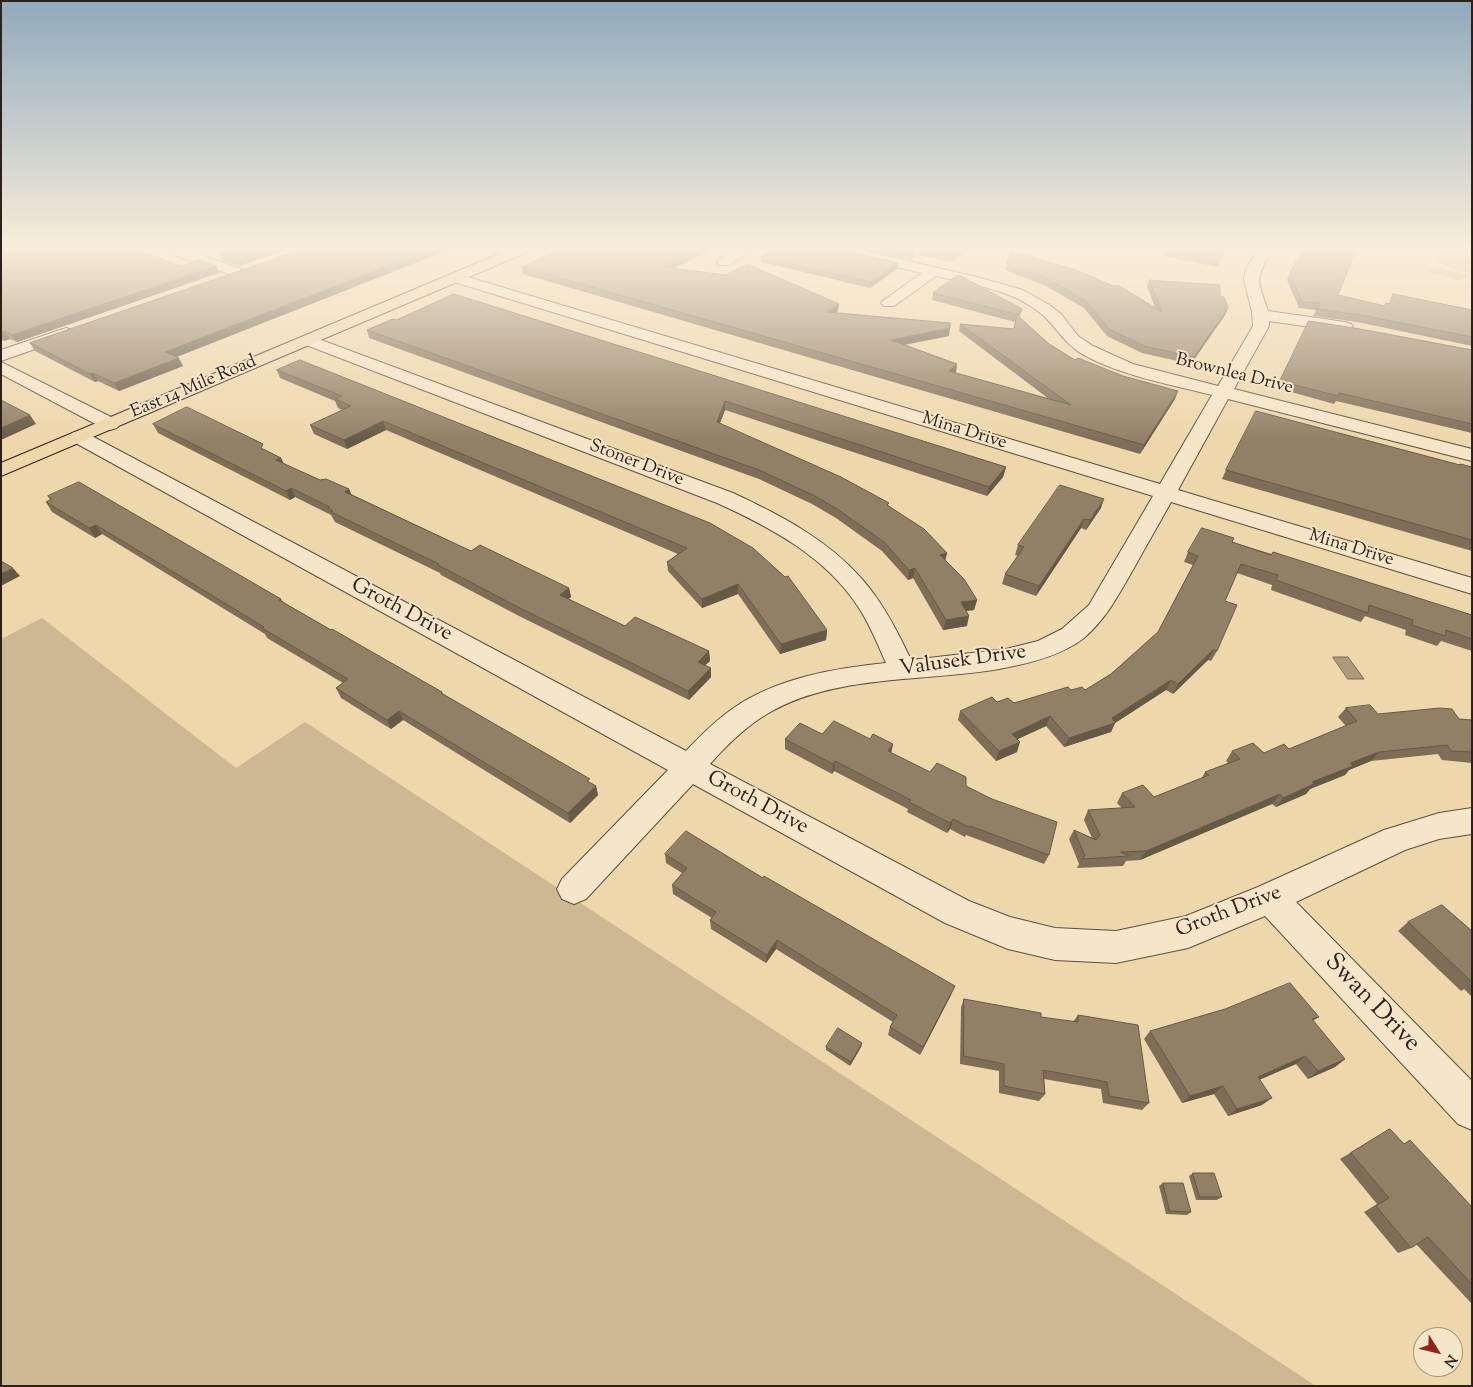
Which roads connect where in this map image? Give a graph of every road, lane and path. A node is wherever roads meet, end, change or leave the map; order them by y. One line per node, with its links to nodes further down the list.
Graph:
1 (373, 313): 7 (main road, East 14 Mile Road)
2 (571, 313): 15 (street, Mina Drive)
3 (1050, 313): 10 (street, Brownlea Drive)
4 (1262, 315): 6 (street); 10 (street, Valusek Drive)
5 (83, 327): 8 (street)
6 (1357, 329)
7 (307, 340): 11 (main road, East 14 Mile Road); 17 (street, Stoner Drive)
8 (1, 356)
9 (1, 367): 11 (street)
10 (1224, 393): 13 (street, Brownlea Drive); 15 (street, Valusek Drive)
11 (110, 424): 12 (main road, East 14 Mile Road)
12 (80, 437): 14 (main road, East 14 Mile Road); 18 (street, Groth Drive)
13 (1472, 455)
14 (1, 470)
15 (1167, 493): 16 (street, Mina Drive); 17 (street, Valusek Drive)
16 (1472, 586)
17 (903, 671): 18 (street, Valusek Drive)
18 (690, 767): 20 (street, Valusek Drive); 21 (street, Groth Drive)
19 (1472, 821): 21 (street, Groth Drive)
20 (574, 889)
21 (1270, 898): 22 (street, Swan Drive)
22 (1472, 1110)

